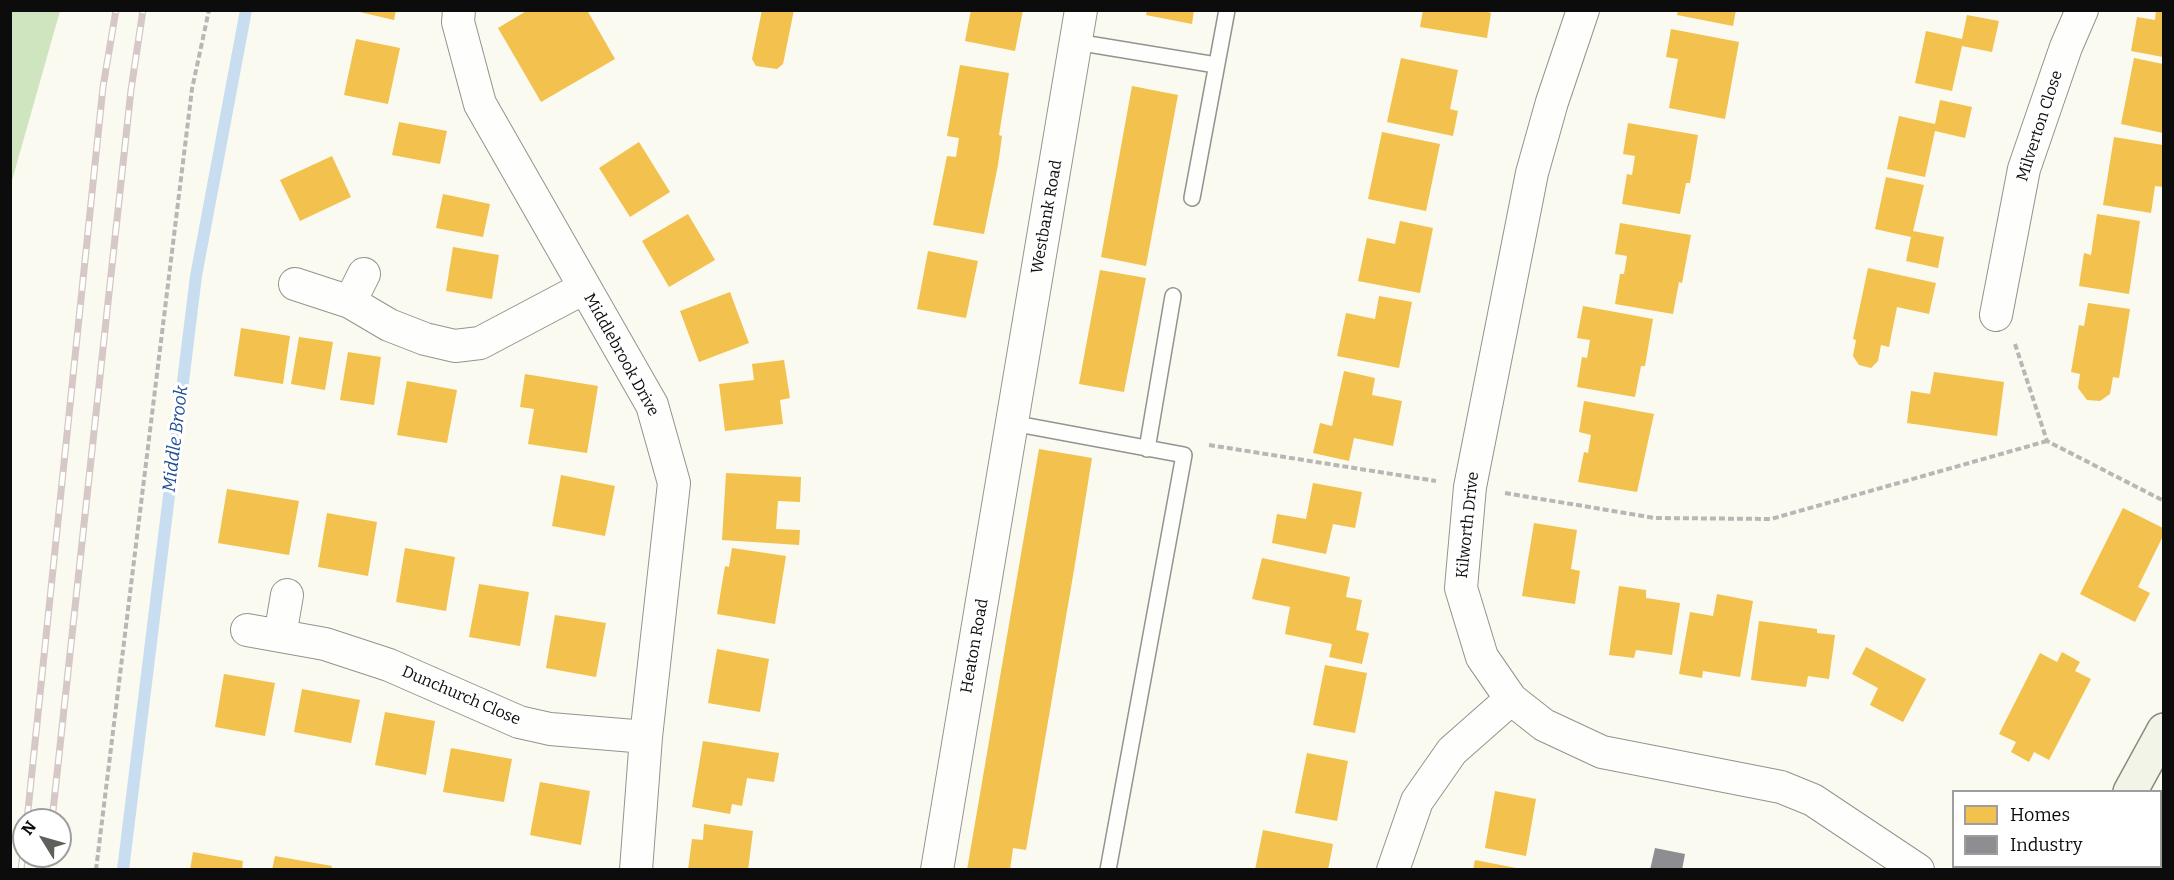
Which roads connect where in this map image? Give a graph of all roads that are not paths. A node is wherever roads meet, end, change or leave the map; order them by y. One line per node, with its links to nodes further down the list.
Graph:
1 (459, 10): 11 (street, Middlebrook Drive)
2 (1081, 10): 6 (street, Westbank Road)
3 (1227, 10): 7 (lane)
4 (1583, 10): 20 (street, Kilworth Drive)
5 (2082, 10): 14 (street, Milverton Close)
6 (1076, 42): 7 (lane); 15 (street, Westbank Road)
7 (1216, 65): 8 (lane)
8 (1192, 198)
9 (364, 274): 13 (street)
10 (295, 284): 13 (street)
11 (584, 288): 13 (street); 22 (street, Middlebrook Drive)
12 (1173, 296): 16 (lane)
13 (350, 302)
14 (1996, 315)
15 (1012, 423): 16 (lane); 25 (street, Heaton Road)
16 (1146, 448): 26 (lane)
17 (287, 595): 19 (street)
18 (247, 630): 19 (street, Dunchurch Close)
19 (280, 636): 22 (street, Dunchurch Close)
20 (1511, 699): 27 (street); 28 (street, Kilworth Drive)
21 (2163, 730): 23 (street)
22 (646, 737): 24 (street, Middlebrook Drive)
23 (2131, 790)
24 (636, 870)
25 (937, 870)
26 (1108, 870)
27 (1393, 870)
28 (1918, 870)

